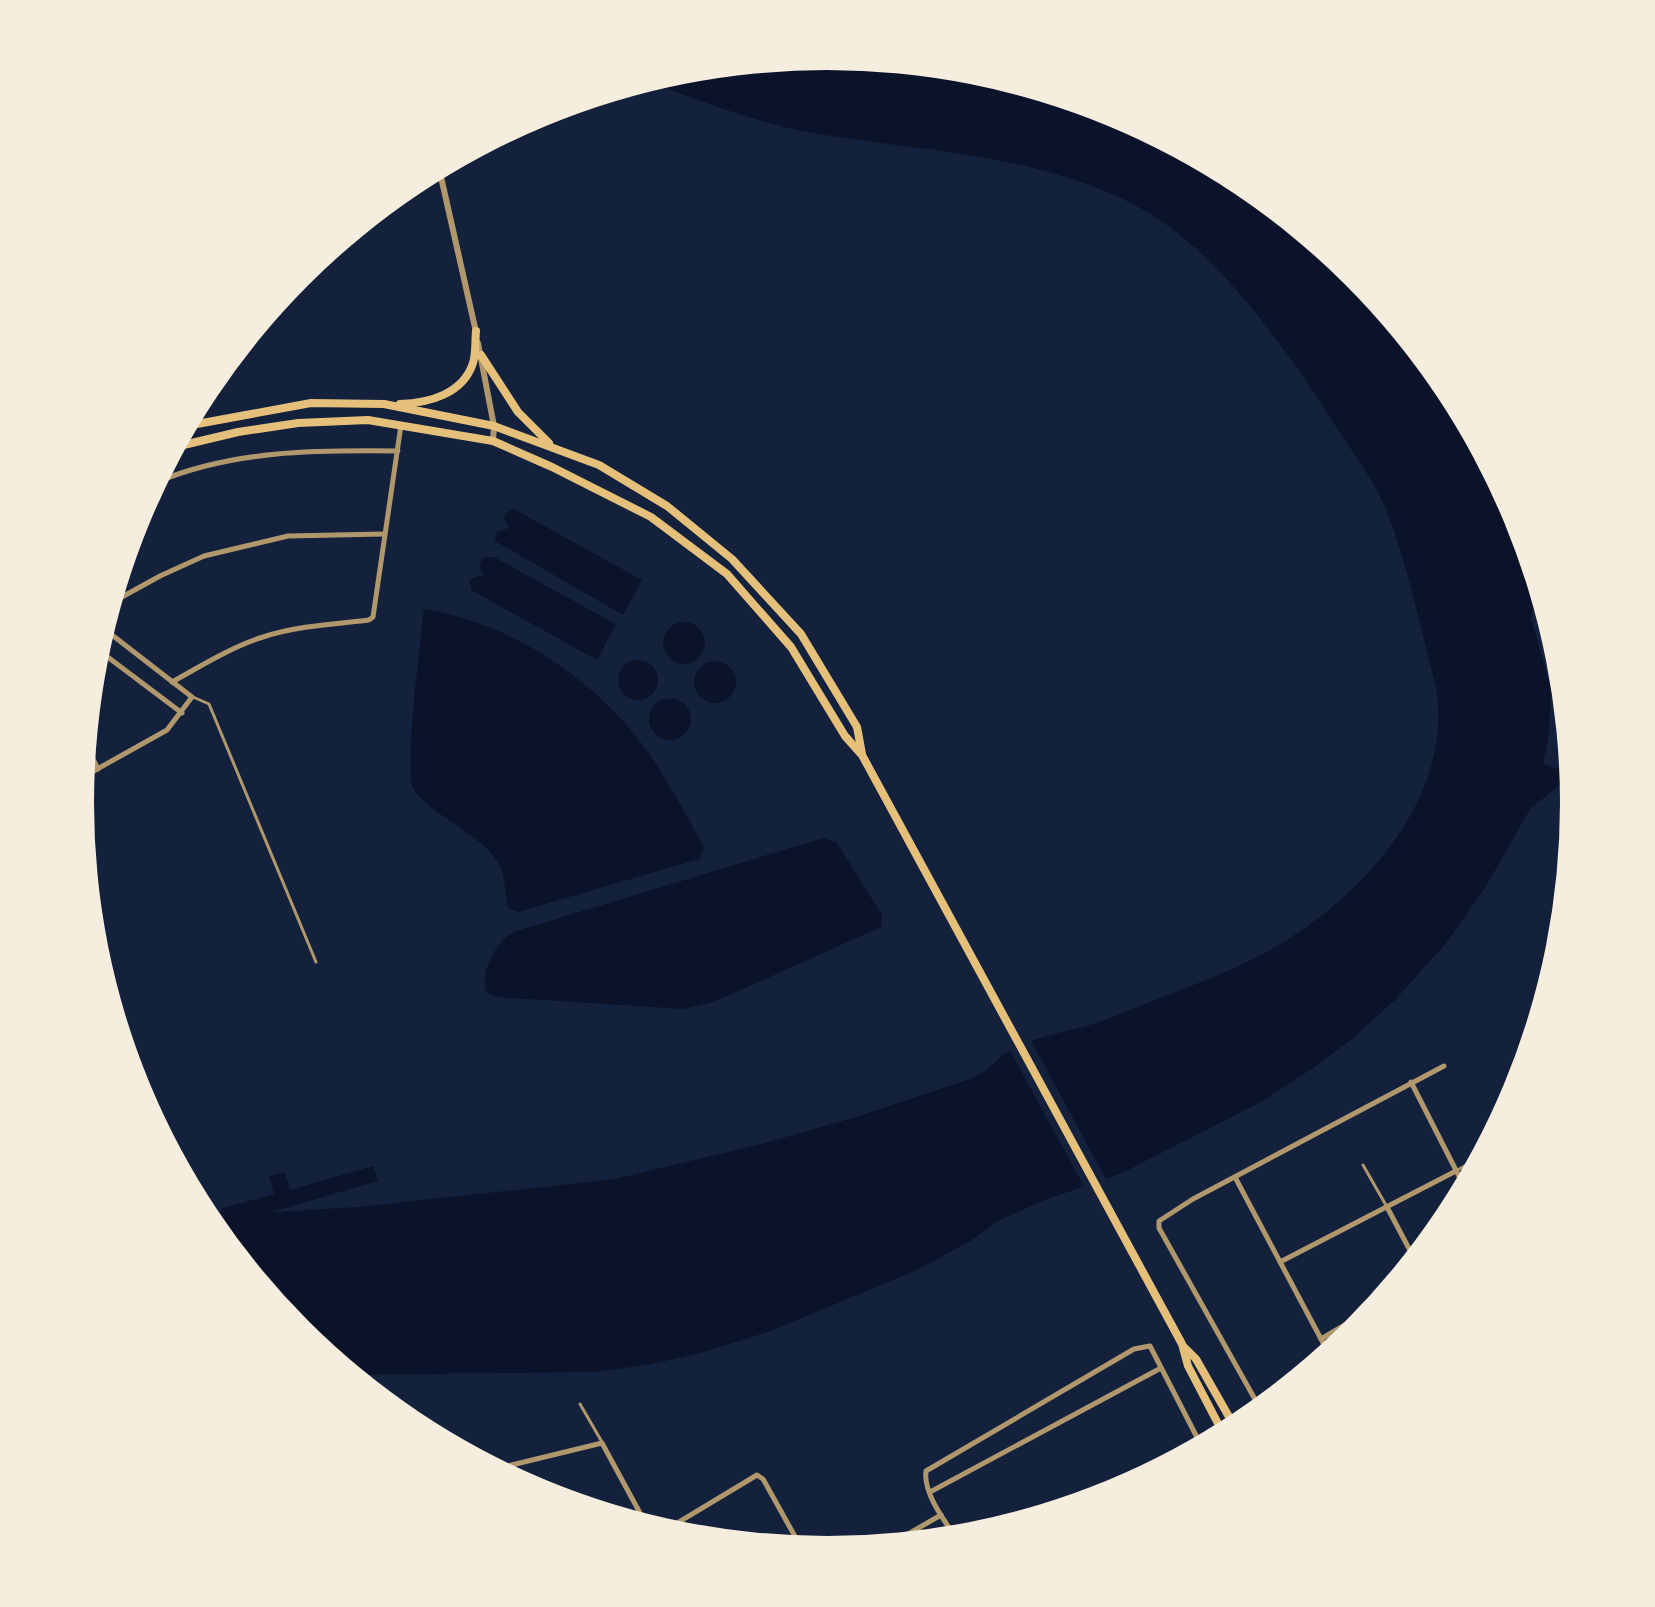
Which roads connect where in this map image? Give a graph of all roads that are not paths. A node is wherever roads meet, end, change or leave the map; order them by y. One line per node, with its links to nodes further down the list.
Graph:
1 (442, 180): 2 (street)
2 (476, 331): 3 (street); 4 (highway)
3 (481, 355): 7 (street); 10 (highway)
4 (384, 404): 5 (highway); 7 (highway)
5 (201, 423)
6 (401, 424): 8 (highway); 9 (highway); 11 (street)
7 (494, 426): 8 (street); 10 (highway)
8 (493, 441): 20 (highway)
9 (188, 444)
10 (552, 446): 20 (highway)
11 (398, 451): 12 (street); 13 (street)
12 (170, 478)
13 (384, 534): 14 (street); 17 (street)
14 (125, 595)
15 (114, 636): 17 (street)
16 (109, 657): 19 (street)
17 (172, 682): 18 (street)
18 (192, 697): 19 (street); 23 (lane)
19 (182, 713): 22 (street)
20 (862, 755): 37 (highway)
21 (96, 764): 22 (street)
22 (98, 769)
23 (316, 962)
24 (1444, 1066): 25 (street)
25 (1411, 1082): 28 (street); 30 (street)
26 (1363, 1165): 31 (lane)
27 (1465, 1165): 28 (lane)
28 (1456, 1171): 29 (street); 31 (street)
29 (1459, 1176)
30 (1236, 1179): 33 (street); 39 (street)
31 (1387, 1207): 32 (street); 33 (street)
32 (1409, 1249)
33 (1280, 1262): 35 (street)
34 (1340, 1328): 35 (street)
35 (1321, 1339): 36 (street)
36 (1323, 1343)
37 (1182, 1344): 41 (highway); 42 (highway)
38 (1161, 1368): 43 (street); 46 (street); 46 (street)
39 (1255, 1399)
40 (580, 1404): 44 (lane)
41 (1229, 1417)
42 (1218, 1424)
43 (1197, 1437)
44 (602, 1443): 45 (street); 47 (street)
45 (512, 1465)
46 (930, 1492): 48 (street)
47 (640, 1512)
48 (941, 1515): 50 (street); 51 (street)
49 (679, 1522): 52 (street)
50 (949, 1527)
51 (912, 1532)
52 (795, 1536)

